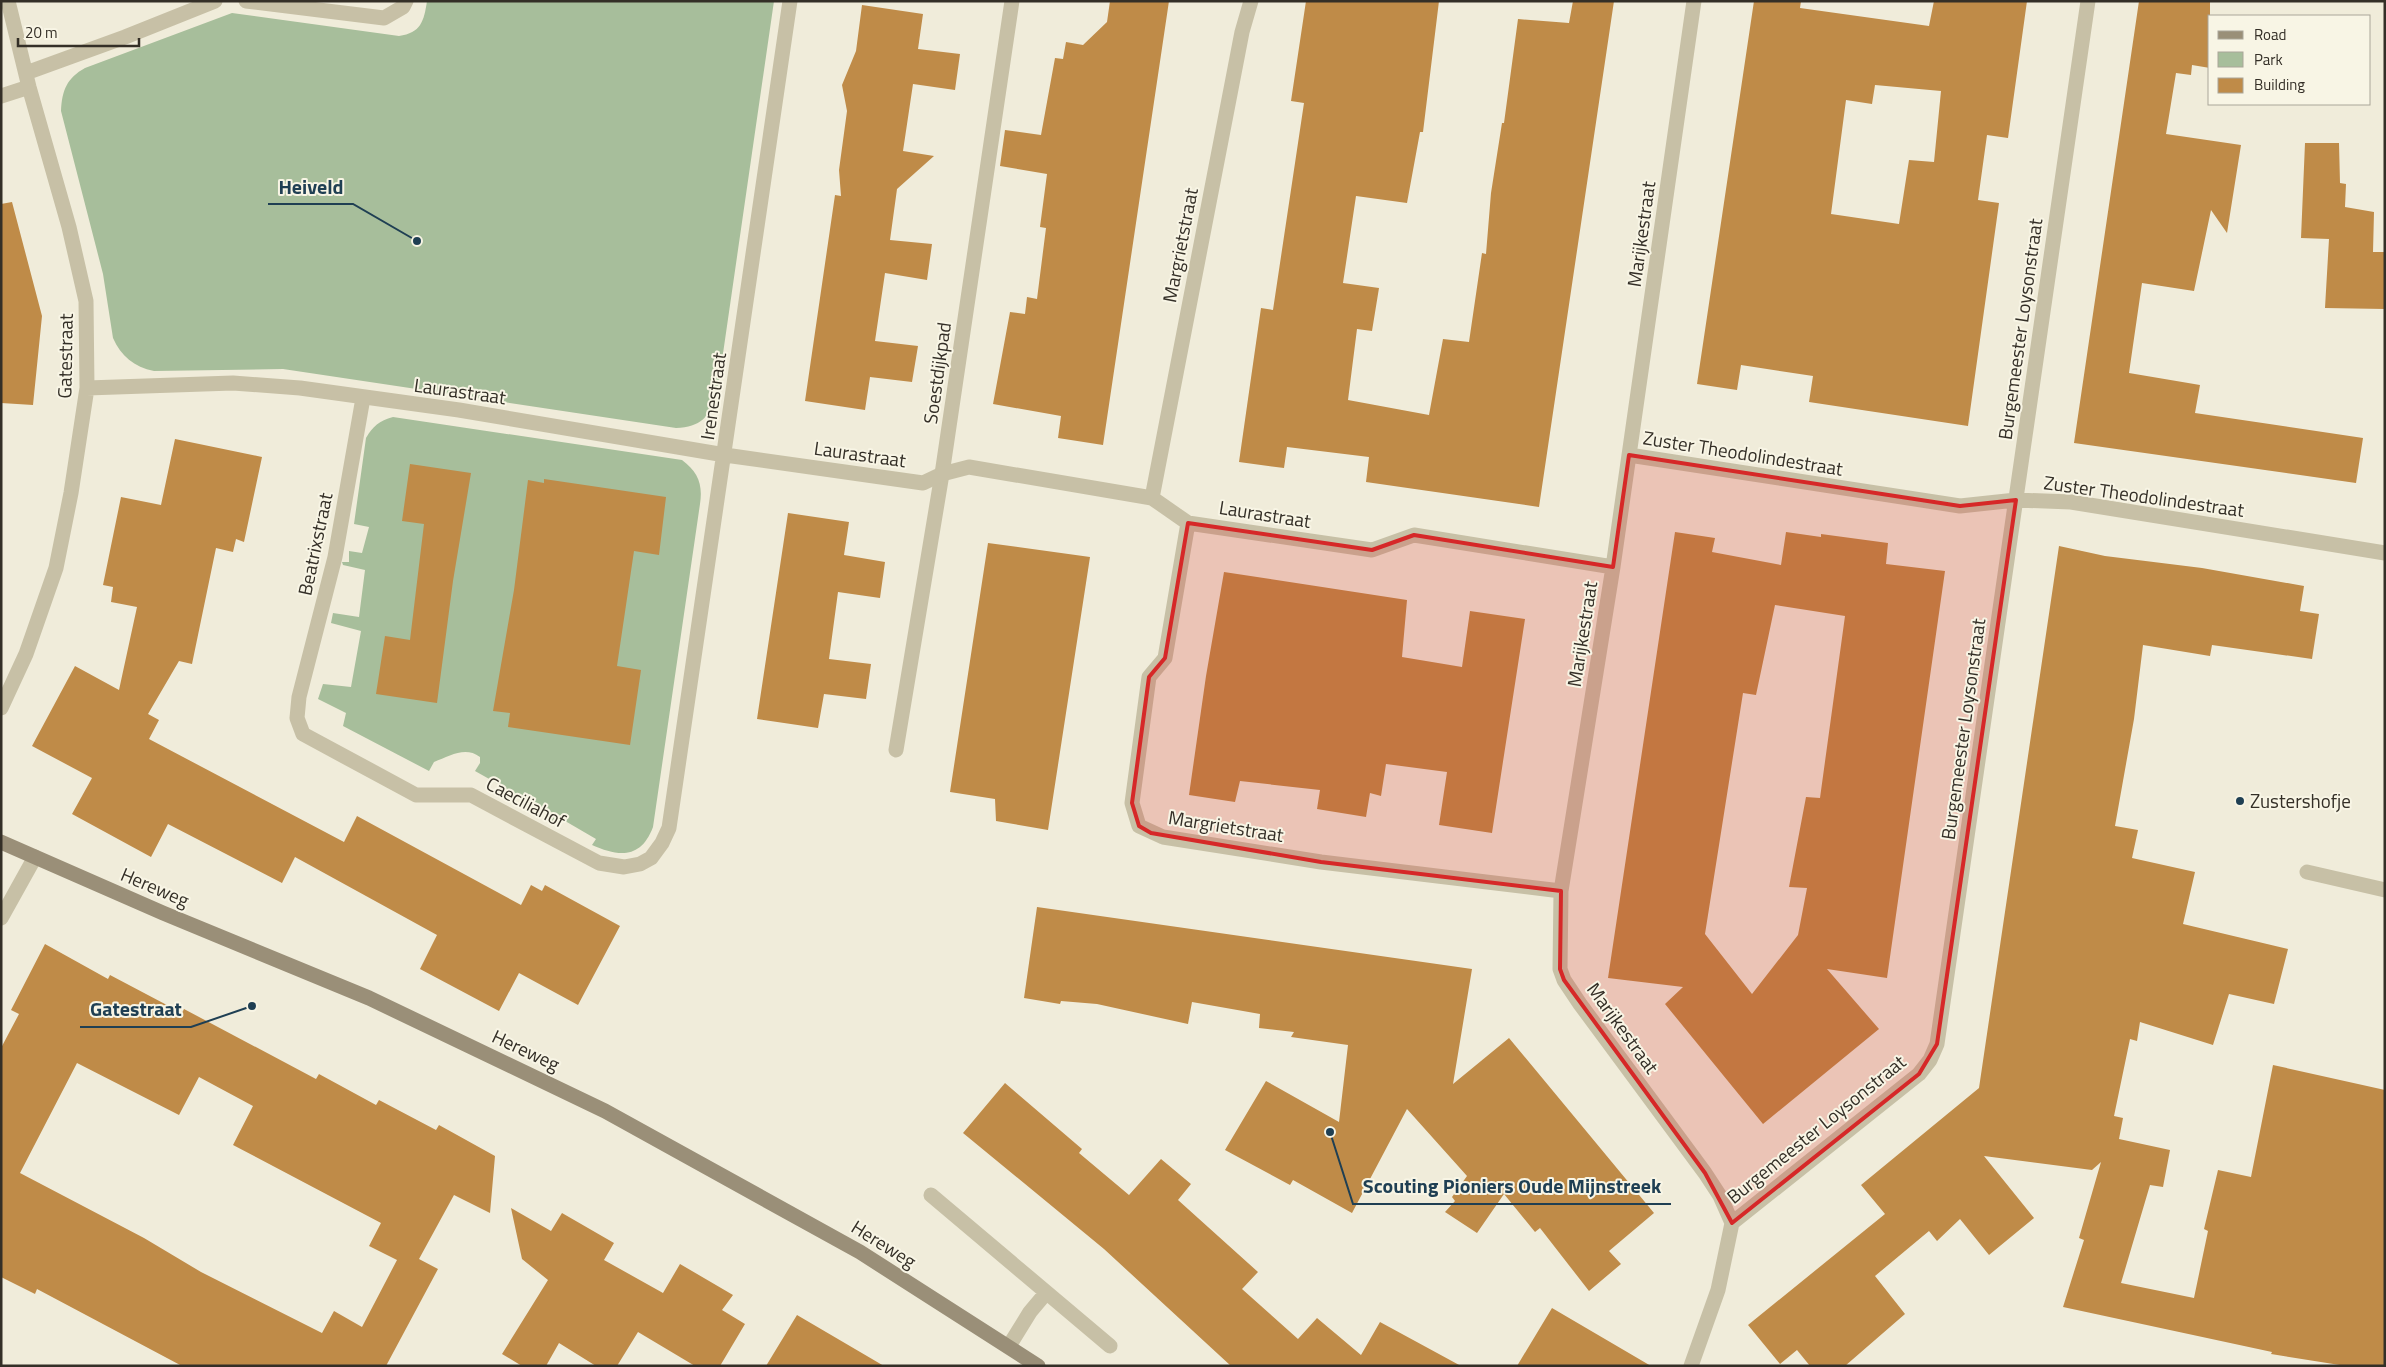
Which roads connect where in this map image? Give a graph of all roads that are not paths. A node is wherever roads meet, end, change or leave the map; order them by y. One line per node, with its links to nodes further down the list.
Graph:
1 (8, 1): 10 (street, Gatestraat)
2 (215, 1): 10 (street)
3 (246, 1): 4 (street)
4 (406, 1)
5 (790, 1): 14 (street, Irenestraat)
6 (1012, 1): 16 (street, Soestdijkpad)
7 (1251, 1): 17 (street, Margrietstraat)
8 (1694, 1): 15 (street, Marijkestraat)
9 (2088, 1): 18 (street, Burgemeester Loysonstraat)
10 (28, 80): 11 (street); 12 (street, Gatestraat)
11 (1, 96)
12 (87, 388): 13 (street, Laurastraat); 23 (street, Gatestraat)
13 (363, 398): 14 (street, Laurastraat); 22 (street, Beatrixstraat)
14 (725, 455): 16 (street, Laurastraat); 25 (street, Irenestraat)
15 (1630, 455): 18 (street, Zuster Theodolindestraat); 21 (street, Marijkestraat)
16 (942, 474): 17 (street, Laurastraat); 24 (street, Soestdijkpad)
17 (1152, 498): 19 (street, Laurastraat)
18 (2016, 500): 20 (street, Zuster Theodolindestraat); 33 (street, Burgemeester Loysonstraat)
19 (1188, 523): 21 (street, Laurastraat); 30 (street, Margrietstraat)
20 (2385, 553)
21 (1613, 567): 30 (street, Marijkestraat)
22 (299, 697): 25 (street, Caeciliahof)
23 (1, 708)
24 (896, 750)
25 (674, 797)
26 (1, 842): 27 (street, Hereweg)
27 (35, 857): 31 (street); 35 (street, Hereweg)
28 (2307, 872): 29 (street)
29 (2385, 890)
30 (1561, 891): 33 (street, Marijkestraat)
31 (1, 918)
32 (931, 1195): 34 (street)
33 (1732, 1223): 38 (street, Burgemeester Loysonstraat)
34 (1046, 1293): 35 (street); 36 (street)
35 (1009, 1346): 37 (street, Hereweg)
36 (1110, 1346)
37 (1038, 1366)
38 (1690, 1366)

